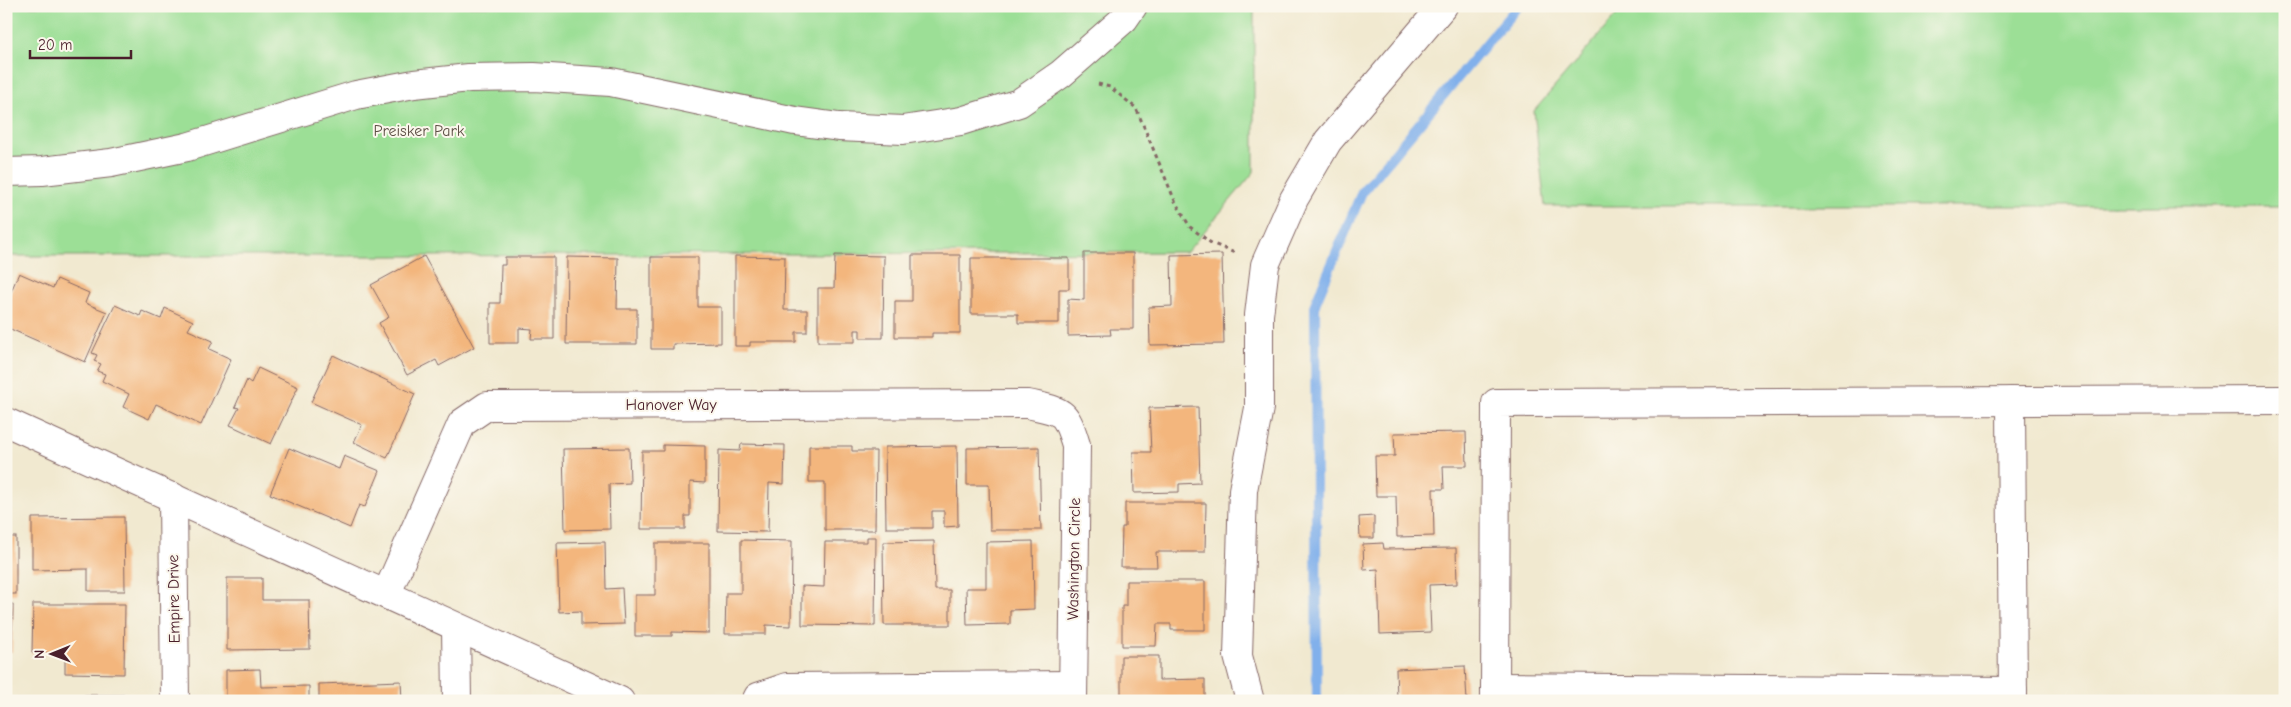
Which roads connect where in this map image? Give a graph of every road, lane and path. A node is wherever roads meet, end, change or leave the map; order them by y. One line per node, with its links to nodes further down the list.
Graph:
1 (1133, 6): 3 (street)
2 (1443, 6): 20 (street)
3 (1061, 74): 4 (street); 5 (path)
4 (6, 172)
5 (1235, 263)
6 (2285, 400): 7 (street)
7 (2011, 401): 14 (street); 15 (street)
8 (1068, 419): 11 (street, Hanover Way); 13 (street, Washington Circle)
9 (6, 422): 10 (street)
10 (173, 496): 11 (street); 16 (street, Empire Drive)
11 (387, 593): 12 (street)
12 (456, 627): 17 (street); 18 (street)
13 (1073, 693): 19 (street)
14 (1495, 694): 15 (street)
15 (2013, 696)
16 (175, 701)
17 (457, 701)
18 (620, 701)
19 (756, 701)
20 (1250, 701)

